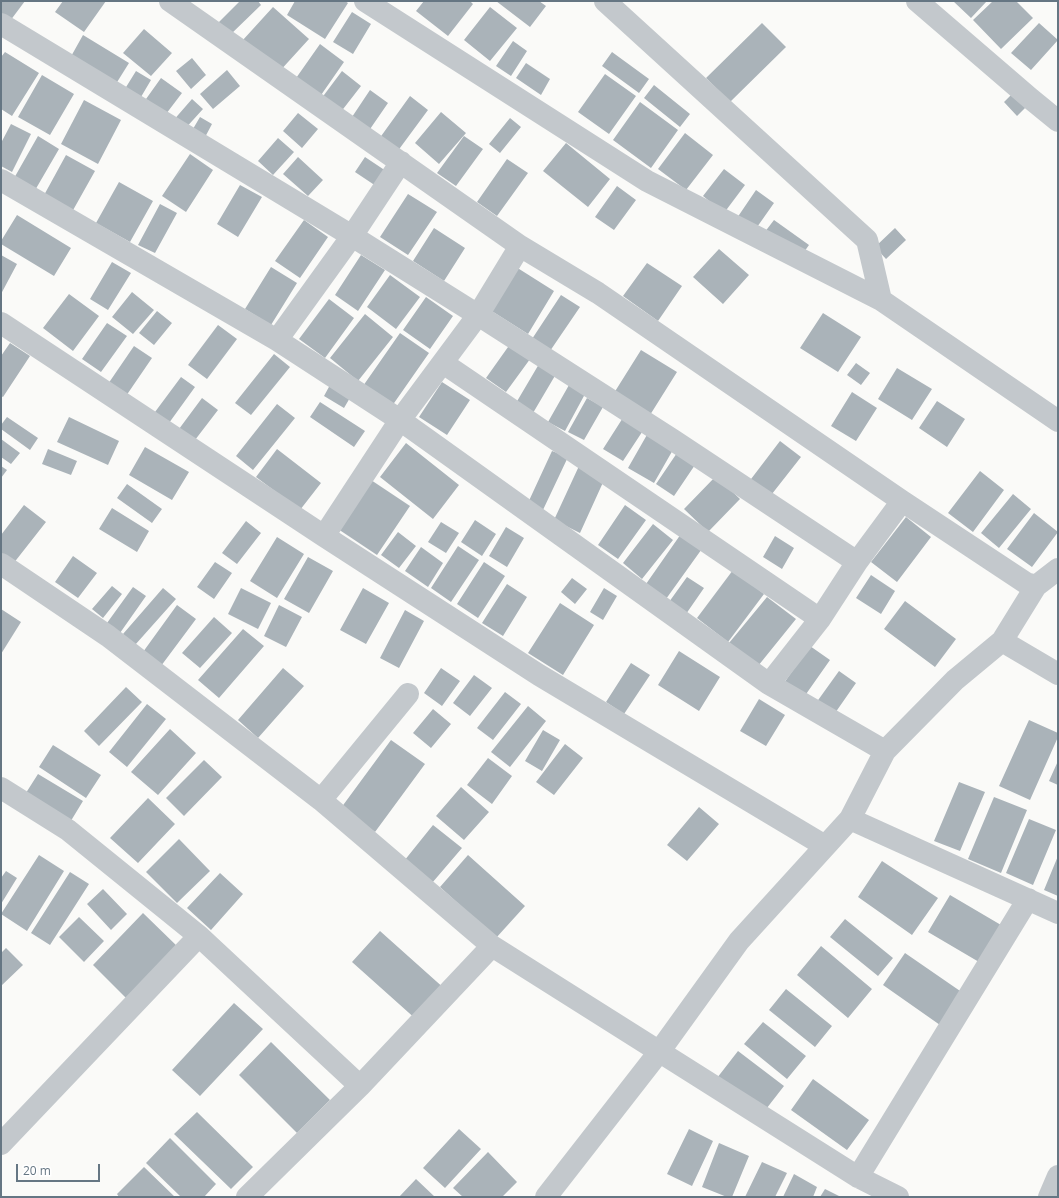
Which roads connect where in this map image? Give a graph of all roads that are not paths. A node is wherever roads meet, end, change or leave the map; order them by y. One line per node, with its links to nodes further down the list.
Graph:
1 (170, 1): 7 (street)
2 (365, 1): 11 (street)
3 (605, 1): 11 (street)
4 (918, 1): 6 (street)
5 (1, 24): 9 (street)
6 (1058, 121)
7 (401, 162): 9 (street); 10 (street)
8 (1, 180): 14 (street)
9 (352, 236): 12 (street); 14 (street)
10 (520, 246): 12 (street); 18 (street)
11 (881, 300): 17 (street)
12 (478, 315): 15 (street); 20 (street)
13 (1, 323): 19 (street)
14 (277, 340): 16 (street)
15 (443, 363): 16 (street); 24 (street)
16 (400, 420): 19 (street); 27 (street)
17 (1058, 421)
18 (902, 501): 20 (street); 23 (street)
19 (324, 536): 33 (street)
20 (857, 562): 24 (street)
21 (1, 564): 31 (street)
22 (1058, 569): 23 (street)
23 (1036, 586): 25 (street)
24 (820, 619): 27 (street)
25 (1002, 641): 26 (street); 29 (street)
26 (1058, 674)
27 (769, 684): 29 (street)
28 (408, 694): 31 (street)
29 (885, 751): 32 (street)
30 (1, 788): 36 (street)
31 (321, 800): 37 (street)
32 (850, 819): 33 (street); 34 (street)
33 (825, 846): 38 (street)
34 (1028, 899): 35 (street); 42 (street)
35 (1058, 913)
36 (199, 936): 39 (street); 40 (street)
37 (492, 946): 38 (street); 39 (street)
38 (659, 1052): 42 (street); 44 (street)
39 (360, 1086): 43 (street)
40 (1, 1144)
41 (1058, 1176): 46 (street)
42 (858, 1177): 45 (street)
43 (247, 1197)
44 (546, 1197)
45 (898, 1197)
46 (1049, 1197)

